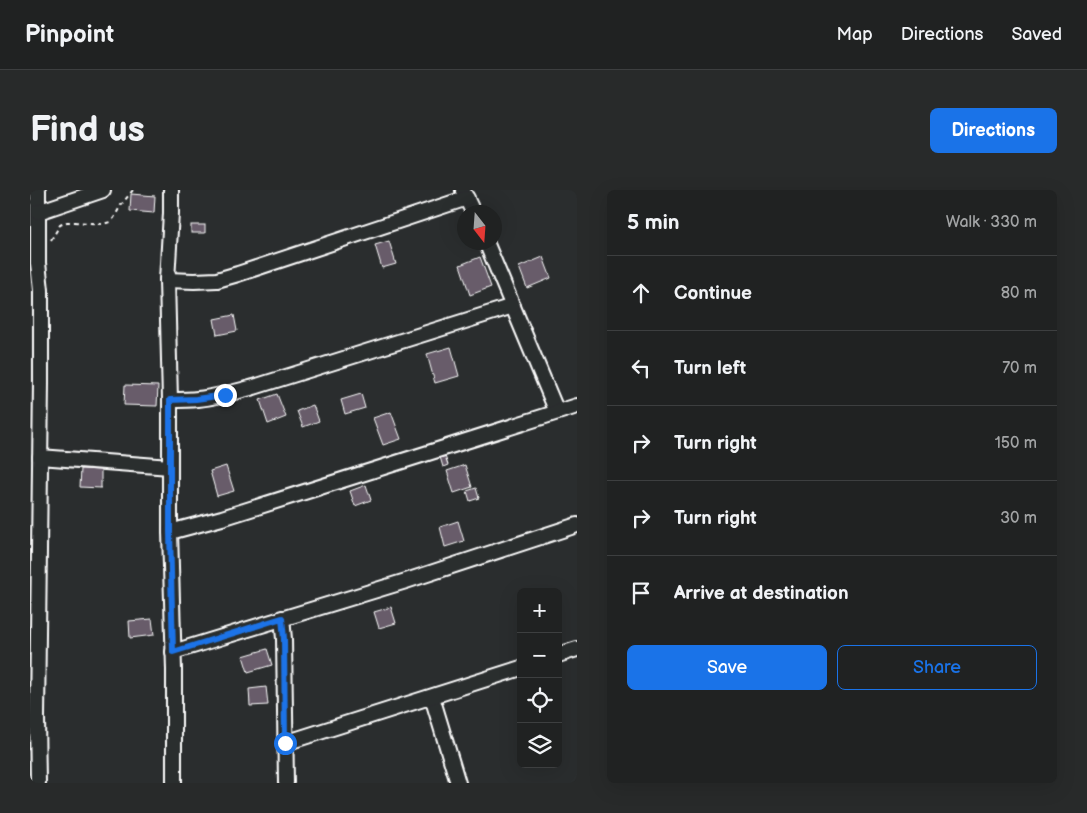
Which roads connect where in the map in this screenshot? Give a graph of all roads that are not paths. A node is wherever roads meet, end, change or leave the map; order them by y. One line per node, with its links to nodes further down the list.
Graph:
1 (38, 190): 5 (street)
2 (103, 190): 5 (street)
3 (171, 190): 7 (street)
4 (465, 194): 7 (street)
5 (35, 222): 9 (street)
6 (489, 250): 8 (street)
7 (167, 280): 10 (street)
8 (512, 306): 10 (street); 12 (street)
9 (36, 383): 13 (street)
10 (170, 400): 14 (street)
11 (577, 406): 12 (street)
12 (557, 412): 17 (street)
13 (40, 457): 14 (street); 16 (street)
14 (170, 467): 17 (street)
15 (577, 525): 18 (street)
16 (35, 526): 24 (street)
17 (170, 532): 20 (street)
18 (282, 618): 20 (street); 25 (street)
19 (577, 649): 21 (street)
20 (173, 652): 27 (street)
21 (562, 654)
22 (517, 669): 23 (street)
23 (432, 697): 25 (street); 29 (street)
24 (34, 732): 26 (street)
25 (285, 743): 28 (street)
26 (38, 783)
27 (174, 783)
28 (286, 783)
29 (458, 783)

